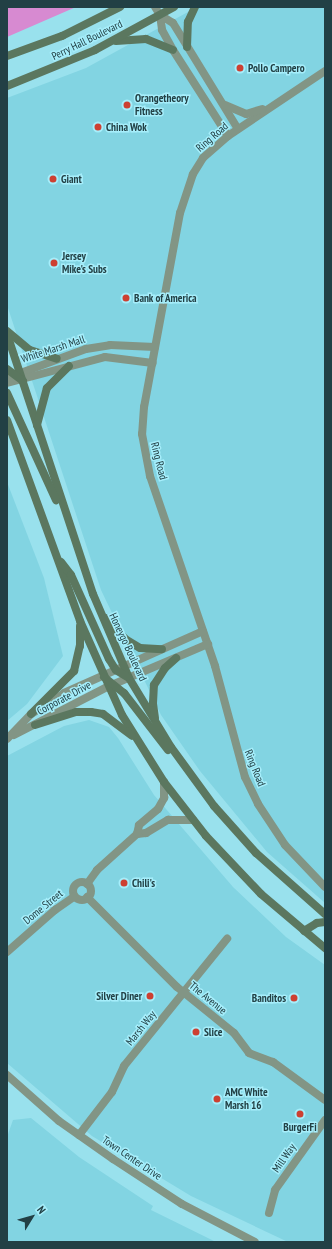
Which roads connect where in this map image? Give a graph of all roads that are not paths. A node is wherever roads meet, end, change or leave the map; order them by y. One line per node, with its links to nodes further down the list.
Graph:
1 (120, 7): 9 (main road, Perry Hall Boulevard)
2 (155, 7): 5 (street)
3 (174, 7): 5 (main road, Perry Hall Boulevard)
4 (195, 7): 7 (main road)
5 (160, 15): 6 (main road, Perry Hall Boulevard); 7 (street); 8 (street)
6 (111, 42): 8 (main road); 11 (main road, Perry Hall Boulevard)
7 (187, 47): 12 (street)
8 (174, 50): 15 (street)
9 (7, 56)
10 (325, 71): 13 (street, Ring Road)
11 (7, 86)
12 (220, 102): 13 (street); 14 (street)
13 (272, 105): 14 (street, Ring Road)
14 (238, 129): 15 (street, Ring Road)
15 (228, 136): 18 (street, Ring Road)
16 (7, 331): 19 (main road)
17 (7, 334): 22 (main road)
18 (155, 348): 19 (street, White Marsh Mall); 20 (street, Ring Road)
19 (57, 359): 22 (street, White Marsh Mall)
20 (153, 363): 21 (street, White Marsh Mall); 32 (street, Ring Road)
21 (69, 366): 23 (street, White Marsh Mall); 27 (main road)
22 (11, 374): 23 (main road)
23 (23, 381): 24 (street, White Marsh Mall); 27 (main road, Honeygo Boulevard)
24 (7, 383)
25 (7, 393): 28 (main road)
26 (7, 420): 29 (main road)
27 (37, 428): 28 (main road, Honeygo Boulevard)
28 (78, 551): 30 (main road, Honeygo Boulevard)
29 (56, 557): 31 (main road); 36 (main road)
30 (100, 612): 34 (main road); 36 (main road, Honeygo Boulevard)
31 (80, 621): 37 (main road); 40 (main road)
32 (203, 631): 33 (street, Ring Road); 34 (street)
33 (208, 644): 35 (street); 50 (street, Ring Road)
34 (162, 649): 36 (street)
35 (176, 658): 38 (street); 42 (main road)
36 (119, 668): 37 (street); 38 (main road)
37 (102, 676): 39 (main road); 40 (street, Corporate Drive)
38 (129, 678): 39 (street, Corporate Drive); 42 (main road, Honeygo Boulevard)
39 (110, 686): 41 (street, Corporate Drive); 44 (main road); 45 (main road)
40 (31, 714): 43 (street, Corporate Drive)
41 (35, 725): 43 (street, Corporate Drive); 44 (main road)
42 (157, 725): 45 (main road, Honeygo Boulevard)
43 (8, 738)
44 (139, 743): 46 (main road)
45 (194, 780): 53 (main road, Honeygo Boulevard)
46 (164, 782): 47 (main road); 48 (street)
47 (193, 820): 48 (street); 55 (main road)
48 (137, 834): 49 (street)
49 (87, 884): 51 (street); 52 (street)
50 (325, 886)
51 (75, 896): 52 (street); 58 (street, Dome Street)
52 (87, 897): 59 (street, The Avenue)
53 (325, 914)
54 (325, 922): 55 (main road)
55 (304, 932): 57 (main road)
56 (226, 938): 59 (street, Marsh Way)
57 (325, 948)
58 (7, 952)
59 (184, 993): 61 (street, The Avenue); 63 (street, Marsh Way)
60 (7, 1075): 63 (street, Town Center Drive)
61 (325, 1100)
62 (325, 1120): 64 (street, Mill Way)
63 (79, 1135): 65 (street, Town Center Drive)
64 (269, 1213)
65 (255, 1242)

